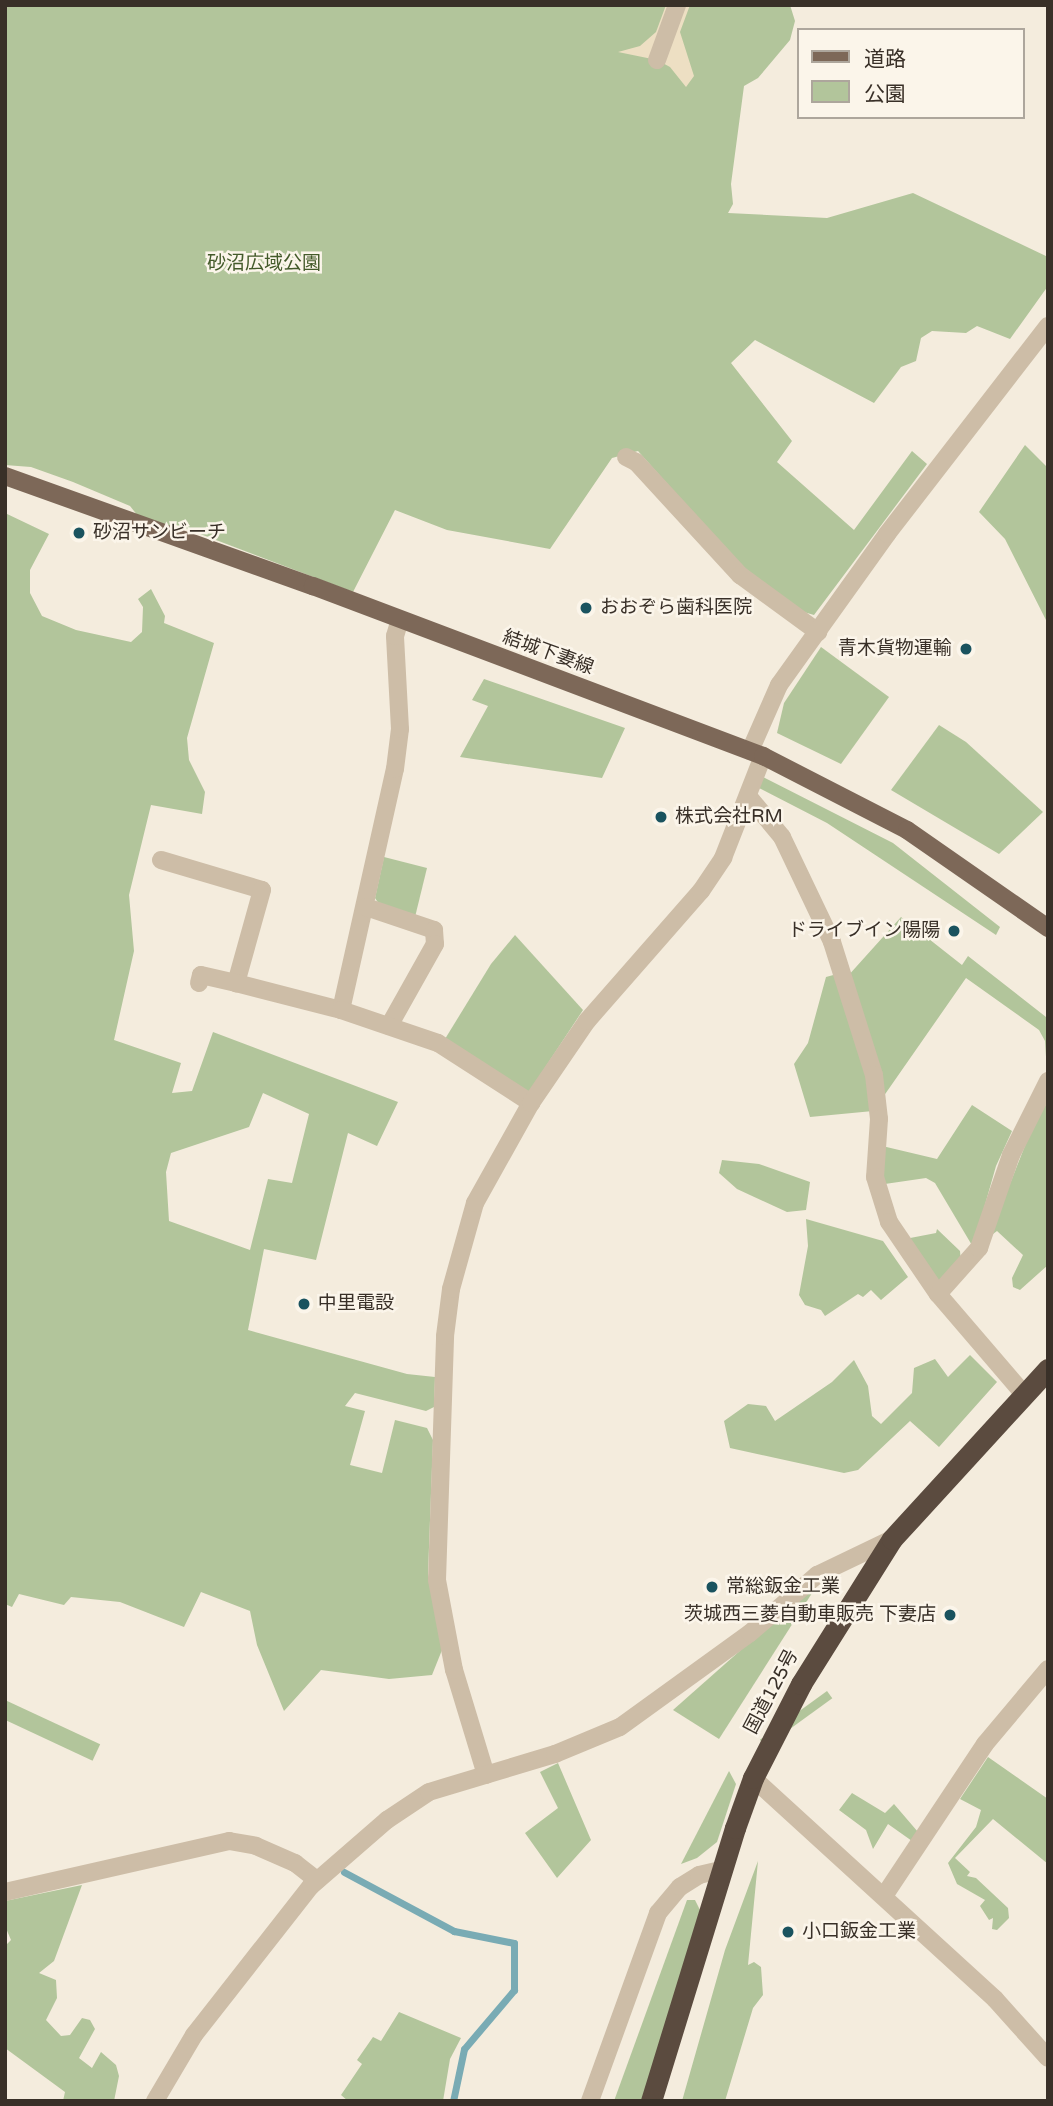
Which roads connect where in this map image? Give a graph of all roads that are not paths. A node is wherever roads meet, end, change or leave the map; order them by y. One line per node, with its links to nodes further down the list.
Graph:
1 (677, 5): 2 (street)
2 (657, 60)
3 (1048, 326): 7 (street)
4 (626, 457): 7 (street)
5 (5, 476): 6 (main road, 結城下妻線)
6 (400, 620): 8 (main road, 結城下妻線); 11 (street)
7 (818, 632): 8 (street)
8 (757, 753): 9 (street); 12 (main road, 結城下妻線)
9 (748, 796): 18 (street); 19 (street)
10 (161, 860): 14 (street)
11 (366, 907): 15 (street); 16 (street)
12 (1048, 928)
13 (199, 983): 14 (street)
14 (236, 983): 15 (street)
15 (341, 1010): 16 (street)
16 (389, 1026): 18 (street)
17 (1048, 1081): 19 (street)
18 (531, 1104): 24 (street)
19 (938, 1294): 21 (street)
20 (1048, 1368): 21 (highway, 国道125号)
21 (1022, 1392): 22 (highway, 国道125号)
22 (892, 1539): 24 (street); 25 (highway, 国道125号)
23 (1048, 1669): 29 (street)
24 (486, 1775): 27 (street)
25 (753, 1778): 26 (highway, 国道125号); 29 (street)
26 (721, 1870): 32 (street); 33 (highway, 国道125号)
27 (317, 1880): 28 (street); 31 (street)
28 (5, 1892)
29 (884, 1896): 30 (street)
30 (1048, 2058)
31 (155, 2101)
32 (590, 2101)
33 (651, 2101)

